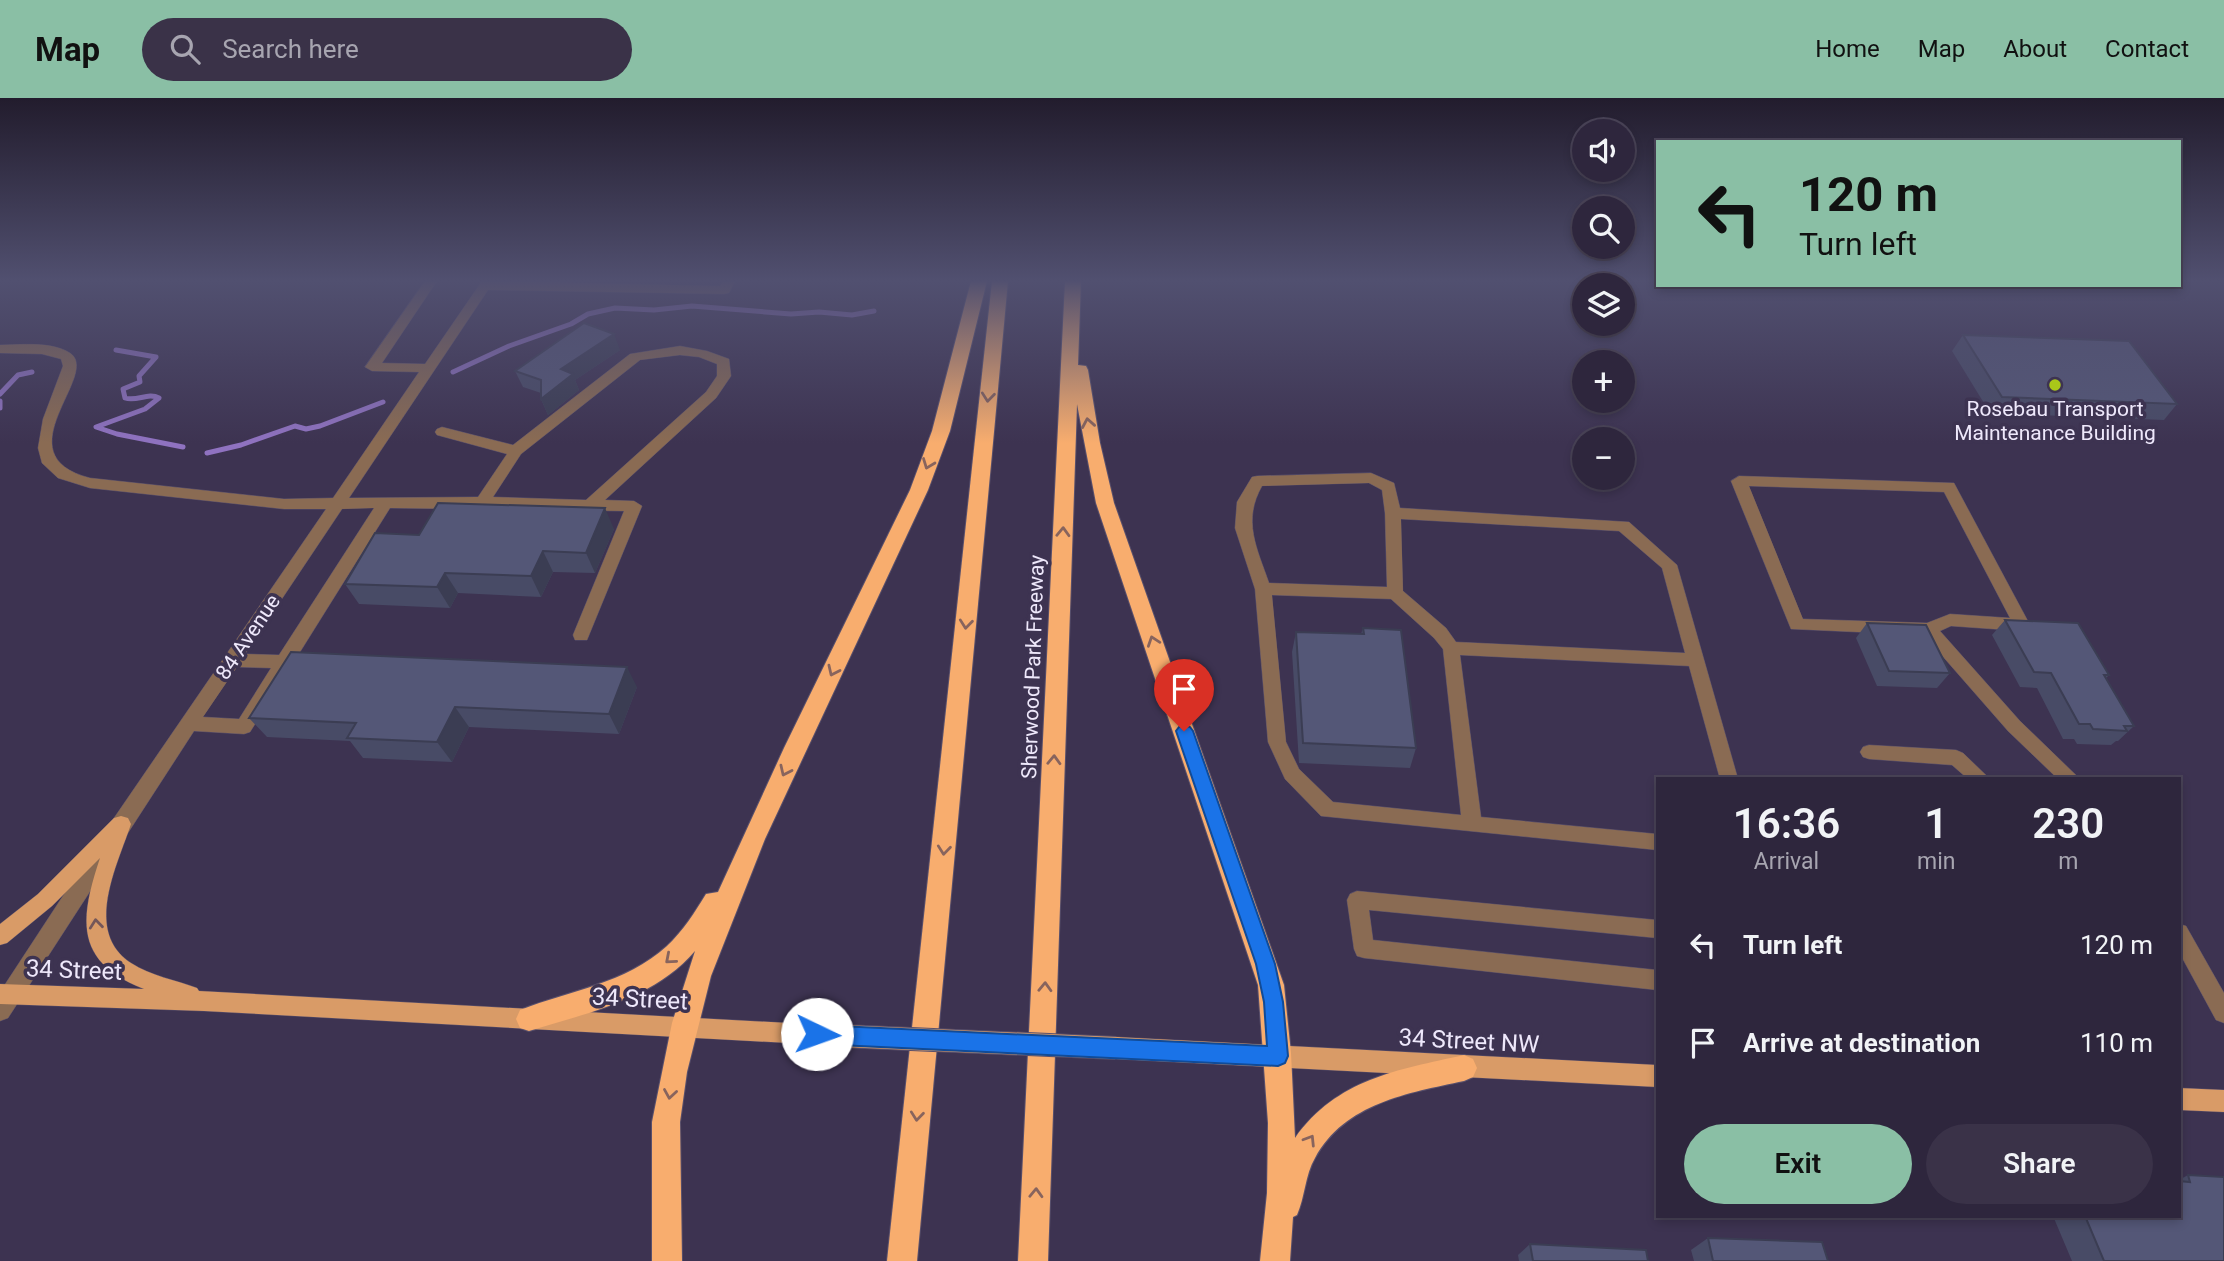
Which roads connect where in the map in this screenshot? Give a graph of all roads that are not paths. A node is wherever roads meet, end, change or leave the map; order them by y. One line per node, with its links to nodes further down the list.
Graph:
1 (394, 335): 8 (street)
2 (452, 335): 8 (street, 84 Avenue)
3 (965, 335): 32 (highway, one-way to 32)
4 (995, 335): 49 (highway, one-way to 49)
5 (1071, 335): 50 (highway, Sherwood Park Freeway, one-way to 5)
6 (1074, 335): 42 (highway, one-way to 6)
7 (0, 349): 13 (street)
8 (431, 368): 13 (street, 84 Avenue)
9 (442, 432): 10 (street)
10 (516, 451): 12 (street); 14 (street)
11 (385, 502): 12 (street); 13 (street); 23 (street)
12 (482, 503): 14 (street)
13 (338, 505): 21 (street, 84 Avenue)
14 (590, 505): 19 (street)
15 (1393, 513): 16 (street); 17 (street); 22 (street)
16 (1264, 589): 17 (street); 30 (street)
17 (1395, 593): 20 (street)
18 (1928, 629): 18 (street); 28 (street)
19 (581, 635)
20 (1451, 648): 22 (street); 30 (street)
21 (231, 660): 23 (street); 24 (street, 84 Avenue)
22 (1695, 660): 26 (street)
23 (284, 662): 24 (street)
24 (190, 723): 29 (street, 84 Avenue)
25 (1869, 752): 27 (street)
26 (1728, 777)
27 (1979, 777)
28 (2069, 777)
29 (121, 824): 34 (main road); 37 (street, 84 Avenue); 38 (main road, one-way to 29)
30 (1472, 824): 31 (street)
31 (1656, 842)
32 (740, 865): 40 (highway, one-way to 40); 41 (highway)
33 (1656, 929): 36 (street)
34 (0, 936)
35 (2181, 937): 39 (street)
36 (1656, 980)
37 (4, 1000): 38 (main road, 34 Street)
38 (204, 1001): 40 (main road, 34 Street)
39 (2224, 1013)
40 (529, 1019): 41 (main road, 34 Street)
41 (685, 1027): 42 (main road, 34 Street, bridge); 48 (highway, one-way to 48)
42 (1278, 1056): 43 (main road, 34 Street NW); 47 (highway)
43 (1464, 1068): 44 (main road, 34 Street NW); 47 (highway, one-way to 43)
44 (1656, 1076)
45 (2181, 1099): 46 (main road)
46 (2224, 1101)
47 (1280, 1227): 51 (highway)
48 (667, 1261)
49 (902, 1261)
50 (1033, 1261)
51 (1275, 1261)

